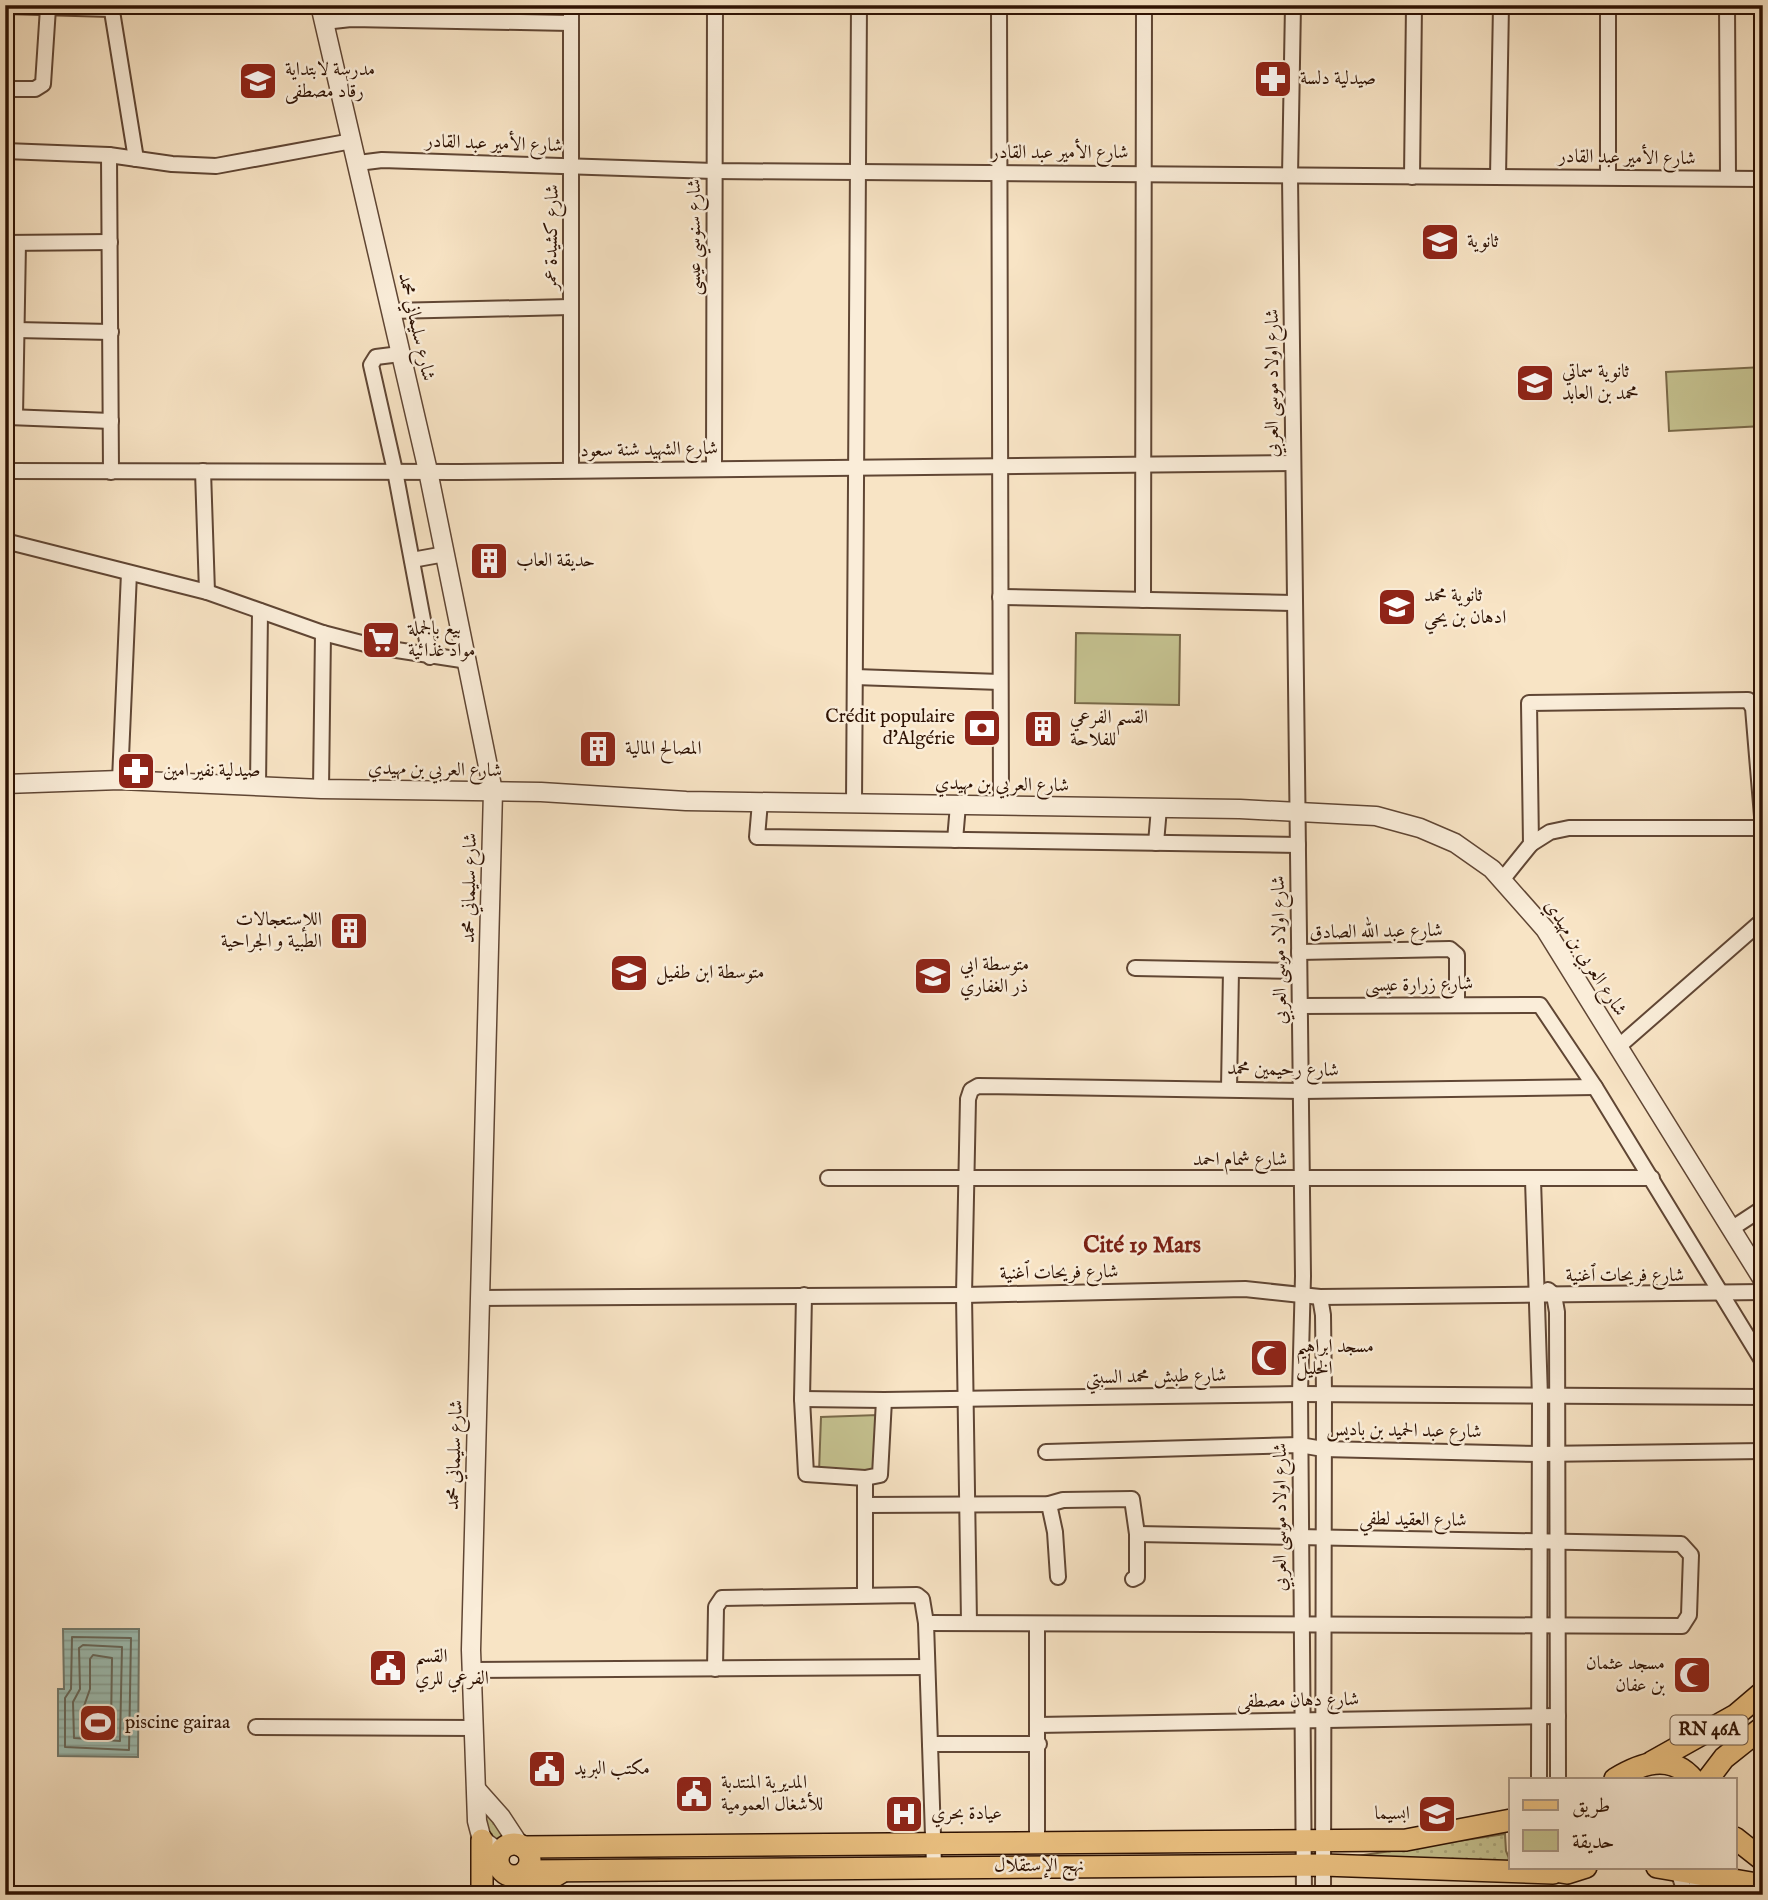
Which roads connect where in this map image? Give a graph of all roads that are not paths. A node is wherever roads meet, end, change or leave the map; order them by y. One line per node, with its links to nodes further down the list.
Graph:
1 (571, 5): 16 (street, شارع كشيدة عمر)
2 (715, 5): 24 (street, شارع سنوسي عيسى)
3 (859, 5): 26 (street)
4 (999, 5): 25 (street)
5 (1144, 5): 27 (street)
6 (1293, 5): 28 (street, شارع اولاد موسى العربي)
7 (1414, 5): 30 (street)
8 (1500, 5): 31 (street)
9 (1608, 5): 29 (street)
10 (1727, 5): 32 (street)
11 (5, 6): 12 (street)
12 (23, 6): 14 (street)
13 (111, 7): 14 (street); 21 (street)
14 (48, 8): 17 (street)
15 (322, 14): 16 (street); 18 (street, شارع سليماني محمد)
16 (570, 23): 23 (street, شارع كشيدة عمر)
17 (5, 89)
18 (352, 141): 21 (street); 22 (street, شارع سليماني محمد)
19 (5, 152): 20 (street)
20 (109, 155): 21 (street); 34 (street)
21 (136, 159)
22 (358, 163): 23 (street, شارع الأمير عبد القادر); 37 (street, شارع سليماني محمد)
23 (573, 165): 24 (street, شارع الأمير عبد القادر); 36 (street, شارع كشيدة عمر)
24 (714, 170): 26 (street, شارع الأمير عبد القادر); 47 (street, شارع سنوسي عيسى)
25 (1000, 171): 26 (street, شارع الأمير عبد القادر); 27 (street, شارع الأمير عبد القادر); 45 (street)
26 (858, 173): 46 (street)
27 (1145, 173): 28 (street, شارع الأمير عبد القادر); 44 (street)
28 (1290, 176): 30 (street, شارع الأمير عبد القادر); 43 (street, شارع اولاد موسى العربي)
29 (1608, 176): 31 (street, شارع الأمير عبد القادر); 32 (street, شارع الأمير عبد القادر)
30 (1412, 177): 31 (street, شارع الأمير عبد القادر)
31 (1498, 177)
32 (1728, 178): 33 (street, شارع الأمير عبد القادر)
33 (1763, 179)
34 (110, 242): 35 (street); 39 (street)
35 (12, 243): 38 (street)
36 (570, 307): 37 (street); 48 (street, شارع كشيدة عمر)
37 (390, 311): 40 (street, شارع سليماني محمد)
38 (16, 330): 39 (street); 41 (street)
39 (111, 332): 42 (street)
40 (400, 354): 51 (street); 52 (street, شارع سليماني محمد)
41 (10, 416): 42 (street)
42 (111, 421): 53 (street)
43 (1293, 463): 44 (street, شارع الشهيد شنة سعود); 61 (street, شارع اولاد موسى العربي)
44 (1144, 464): 45 (street, شارع الشهيد شنة سعود); 60 (street)
45 (999, 466): 46 (street, شارع الشهيد شنة سعود); 59 (street)
46 (858, 467): 47 (street, شارع الشهيد شنة سعود); 66 (street)
47 (714, 469): 48 (street, شارع الشهيد شنة سعود)
48 (571, 470): 52 (street, شارع الشهيد شنة سعود)
49 (5, 471): 53 (street, شارع الشهيد شنة سعود)
50 (203, 471): 51 (street, شارع الشهيد شنة سعود); 53 (street, شارع الشهيد شنة سعود); 58 (street)
51 (395, 471): 52 (street, شارع الشهيد شنة سعود); 56 (street)
52 (428, 471): 55 (street, شارع سليماني محمد)
53 (111, 472)
54 (5, 541): 57 (street)
55 (445, 554): 56 (street); 65 (street, شارع سليماني محمد)
56 (412, 560): 64 (street)
57 (129, 573): 58 (street); 68 (street)
58 (208, 592): 62 (street)
59 (1000, 597): 60 (street); 67 (street)
60 (1143, 600): 61 (street)
61 (1293, 603): 78 (street, شارع اولاد موسى العربي)
62 (260, 611): 63 (street); 70 (street)
63 (323, 633): 64 (street); 71 (street)
64 (430, 657): 65 (street)
65 (468, 661): 72 (street, شارع سليماني محمد)
66 (855, 677): 67 (street); 74 (street)
67 (1000, 682): 76 (street)
68 (120, 780): 69 (street, شارع العربي بن مهيدي); 70 (street, شارع العربي بن مهيدي)
69 (5, 784)
70 (258, 786): 71 (street, شارع العربي بن مهيدي)
71 (321, 789): 72 (street, شارع العربي بن مهيدي)
72 (493, 792): 73 (street, شارع العربي بن مهيدي); 112 (street, شارع سليماني محمد)
73 (760, 802): 74 (street, شارع العربي بن مهيدي); 80 (street)
74 (854, 804): 75 (street, شارع العربي بن مهيدي)
75 (958, 805): 76 (street, شارع العربي بن مهيدي); 80 (street)
76 (1001, 806): 77 (street, شارع العربي بن مهيدي)
77 (1159, 808): 78 (street, شارع العربي بن مهيدي); 81 (street)
78 (1297, 811): 83 (street, شارع اولاد موسى العربي); 84 (street, شارع العربي بن مهيدي)
79 (1763, 828): 82 (street); 82 (street)
80 (955, 840): 81 (street)
81 (1156, 843): 83 (street)
82 (1531, 844): 84 (street)
83 (1298, 845): 86 (street, شارع اولاد موسى العربي)
84 (1502, 880): 92 (street, شارع العربي بن مهيدي)
85 (1763, 920): 92 (street)
86 (1298, 952): 89 (street, شارع اولاد موسى العربي); 90 (street, شارع عبد الله الصادق)
87 (1135, 968): 88 (street)
88 (1231, 970): 89 (street); 94 (street)
89 (1299, 971): 91 (street, شارع اولاد موسى العربي)
90 (1457, 1004): 91 (street, شارع زرارة عيسى); 93 (street, شارع زرارة عيسى)
91 (1299, 1006): 95 (street, شارع اولاد موسى العربي)
92 (1618, 1047): 102 (street, شارع العربي بن مهيدي)
93 (1595, 1087): 95 (street, شارع رحيمين محمد); 98 (street)
94 (1229, 1089): 95 (street, شارع رحيمين محمد); 97 (street, شارع رحيمين محمد)
95 (1301, 1091): 99 (street, شارع اولاد موسى العربي)
96 (828, 1178): 97 (street, شارع شمام احمد)
97 (968, 1178): 99 (street, شارع شمام احمد); 108 (street)
98 (1652, 1178): 100 (street, شارع شمام احمد); 106 (street)
99 (1302, 1180): 100 (street, شارع شمام احمد); 109 (street, شارع اولاد موسى العربي)
100 (1533, 1181): 104 (street)
101 (1763, 1208): 102 (street)
102 (1731, 1229): 103 (street, شارع العربي بن مهيدي)
103 (1763, 1280)
104 (1536, 1288): 110 (street, شارع فريحات ٱغنية); 111 (street, شارع فريحات ٱغنية); 116 (street)
105 (1763, 1292): 106 (street, شارع فريحات ٱغنية)
106 (1724, 1294): 110 (street, شارع فريحات ٱغنية); 113 (street)
107 (804, 1295): 108 (street, شارع فريحات ٱغنية); 112 (street, شارع فريحات ٱغنية); 119 (street)
108 (964, 1295): 109 (street, شارع فريحات ٱغنية); 120 (street)
109 (1303, 1295): 111 (street, شارع فريحات ٱغنية); 114 (street, شارع اولاد موسى العربي)
110 (1554, 1295): 117 (street)
111 (1320, 1297): 115 (street, شارع اولاد موسى العربي)
112 (481, 1298): 149 (street, شارع سليماني محمد)
113 (1763, 1362)
114 (1300, 1394): 115 (street, شارع طبش محمد السبتي); 120 (street, شارع طبش محمد السبتي); 122 (street, شارع اولاد موسى العربي)
115 (1324, 1394): 116 (street, شارع طبش محمد السبتي); 123 (street, شارع اولاد موسى العربي)
116 (1540, 1397): 117 (street, شارع طبش محمد السبتي); 127 (street)
117 (1559, 1397): 118 (street, شارع طبش محمد السبتي); 126 (street)
118 (1763, 1397)
119 (802, 1398): 121 (street, شارع طبش محمد السبتي); 128 (street)
120 (966, 1398): 121 (street, شارع طبش محمد السبتي); 131 (street)
121 (884, 1400): 128 (street)
122 (1300, 1445): 123 (street, شارع عبد الحميد بن باديس); 125 (street, شارع عبد الحميد بن باديس); 134 (street, شارع اولاد موسى العربي)
123 (1323, 1450): 127 (street, شارع عبد الحميد بن باديس); 133 (street, شارع اولاد موسى العربي)
124 (1763, 1451): 126 (street, شارع عبد الحميد بن باديس)
125 (1046, 1452)
126 (1559, 1453): 127 (street, شارع عبد الحميد بن باديس); 136 (street)
127 (1540, 1454): 135 (street)
128 (865, 1478): 130 (street)
129 (1049, 1504): 131 (street); 132 (street); 137 (street)
130 (865, 1505): 131 (street); 139 (street)
131 (968, 1506): 140 (street)
132 (1137, 1534): 134 (street, شارع العقيد لطفي); 138 (street)
133 (1322, 1538): 134 (street, شارع العقيد لطفي); 135 (street, شارع العقيد لطفي); 144 (street, شارع اولاد موسى العربي)
134 (1300, 1539): 142 (street, شارع اولاد موسى العربي)
135 (1539, 1540): 136 (street, شارع العقيد لطفي); 145 (street)
136 (1558, 1542): 146 (street); 146 (street, شارع العقيد لطفي)
137 (1058, 1577)
138 (1133, 1579)
139 (866, 1594): 141 (street); 148 (street)
140 (969, 1622): 141 (street); 143 (street)
141 (926, 1623): 147 (street)
142 (1301, 1624): 143 (street); 144 (street); 153 (street, شارع اولاد موسى العربي)
143 (1037, 1625): 155 (street)
144 (1323, 1625): 145 (street); 154 (street, شارع اولاد موسى العربي)
145 (1539, 1625): 146 (street); 152 (street)
146 (1559, 1625): 151 (street)
147 (926, 1667): 148 (street); 159 (street)
148 (715, 1669): 149 (street)
149 (471, 1670): 158 (street, شارع سليماني محمد)
150 (1763, 1692): 161 (main road, RN 46A)
151 (1559, 1716): 152 (street, شارع دهان مصطفى); 163 (street)
152 (1539, 1717): 154 (street, شارع دهان مصطفى); 162 (street)
153 (1302, 1720): 154 (street, شارع دهان مصطفى); 155 (street, شارع دهان مصطفى); 171 (street, شارع اولاد موسى العربي)
154 (1322, 1720): 171 (street, شارع اولاد موسى العربي)
155 (1037, 1725): 160 (street)
156 (257, 1727): 158 (street)
157 (1763, 1727): 166 (main road, RN 46A)
158 (475, 1728): 167 (street, شارع سليماني محمد)
159 (929, 1744): 160 (street); 172 (street)
160 (1039, 1744): 173 (street)
161 (1652, 1762): 164 (main road); 165 (main road)
162 (1539, 1778)
163 (1558, 1778)
164 (1617, 1778)
165 (1692, 1778)
166 (1709, 1778)
167 (477, 1790): 170 (street, شارع سليماني محمد); 174 (street)
168 (1509, 1820): 171 (main road, نهج الإستقلال)
169 (1736, 1839): 175 (main road)
170 (482, 1840): 174 (street); 184 (main road)
171 (1314, 1840): 173 (main road, نهج الإستقلال); 177 (street, شارع اولاد موسى العربي)
172 (932, 1842): 173 (main road, نهج الإستقلال); 174 (main road, نهج الإستقلال); 176 (street)
173 (1037, 1843)
174 (510, 1852): 181 (main road); 181 (main road); 184 (main road)
175 (1763, 1860)
176 (934, 1866): 177 (main road, نهج الإستقلال); 181 (main road, نهج الإستقلال)
177 (1314, 1866): 179 (main road, نهج الإستقلال); 185 (street, شارع اولاد موسى العربي); 186 (street, شارع اولاد موسى العربي)
178 (1583, 1868): 179 (main road, نهج الإستقلال)
179 (1545, 1870)
180 (1685, 1875): 183 (main road); 187 (street)
181 (519, 1884)
182 (1763, 1885): 183 (main road)
183 (1720, 1888)
184 (481, 1894)
185 (1304, 1895)
186 (1323, 1895)
187 (1686, 1895)

